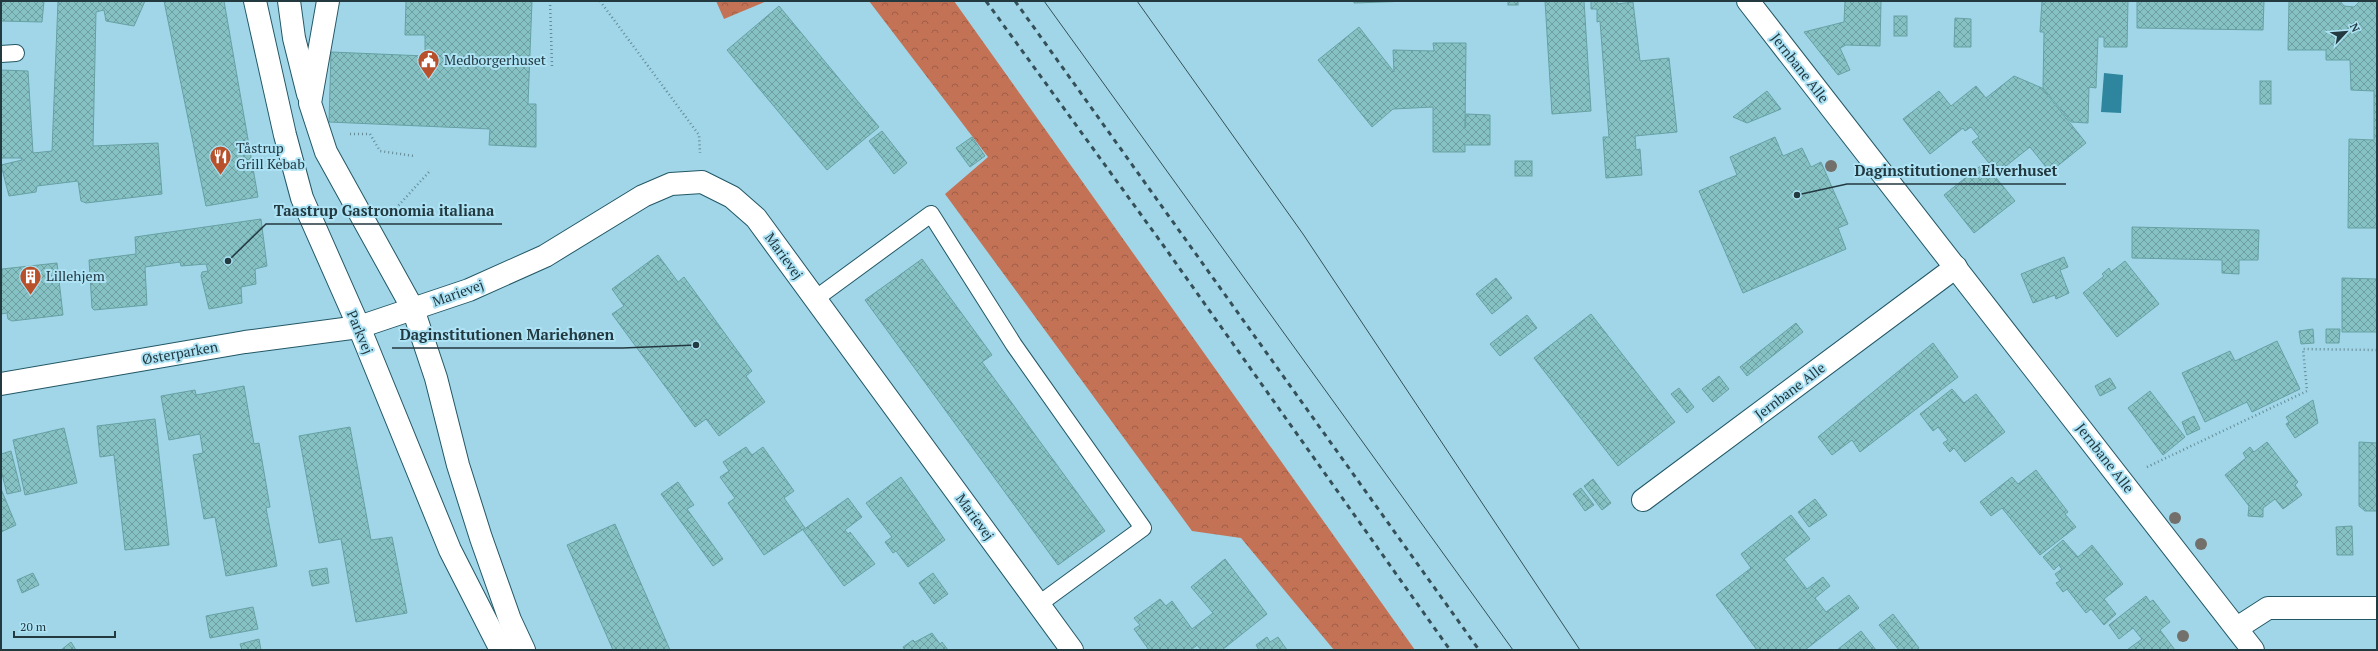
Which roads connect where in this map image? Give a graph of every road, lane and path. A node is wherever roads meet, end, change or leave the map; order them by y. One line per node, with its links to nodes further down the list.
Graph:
1 (255, 1): 17 (street, Parkvej)
2 (289, 1): 8 (street)
3 (328, 1): 8 (street)
4 (550, 1): 7 (path)
5 (600, 1): 12 (path)
6 (1748, 1): 14 (street, Jernbane Alle)
7 (552, 66)
8 (310, 103): 9 (street)
9 (320, 134): 10 (path); 13 (street)
10 (414, 156)
11 (429, 172): 13 (path)
12 (702, 182): 15 (street, Marievej); 16 (street, Marievej)
13 (368, 225): 16 (street)
14 (1956, 267): 20 (street, Jernbane Alle); 21 (street, Jernbane Alle)
15 (815, 299): 22 (street, Marievej); 22 (lane)
16 (413, 309): 17 (street, Marievej); 26 (street)
17 (359, 327): 19 (street, Østerparken); 25 (street, Parkvej)
18 (2377, 350): 20 (path)
19 (1, 384)
20 (2121, 479): 24 (street, Jernbane Alle)
21 (1643, 500)
22 (1039, 604): 27 (street, Marievej)
23 (2377, 608): 24 (street)
24 (2237, 628): 28 (street, Jernbane Alle)
25 (501, 650)
26 (524, 650)
27 (1072, 650)
28 (2253, 650)

